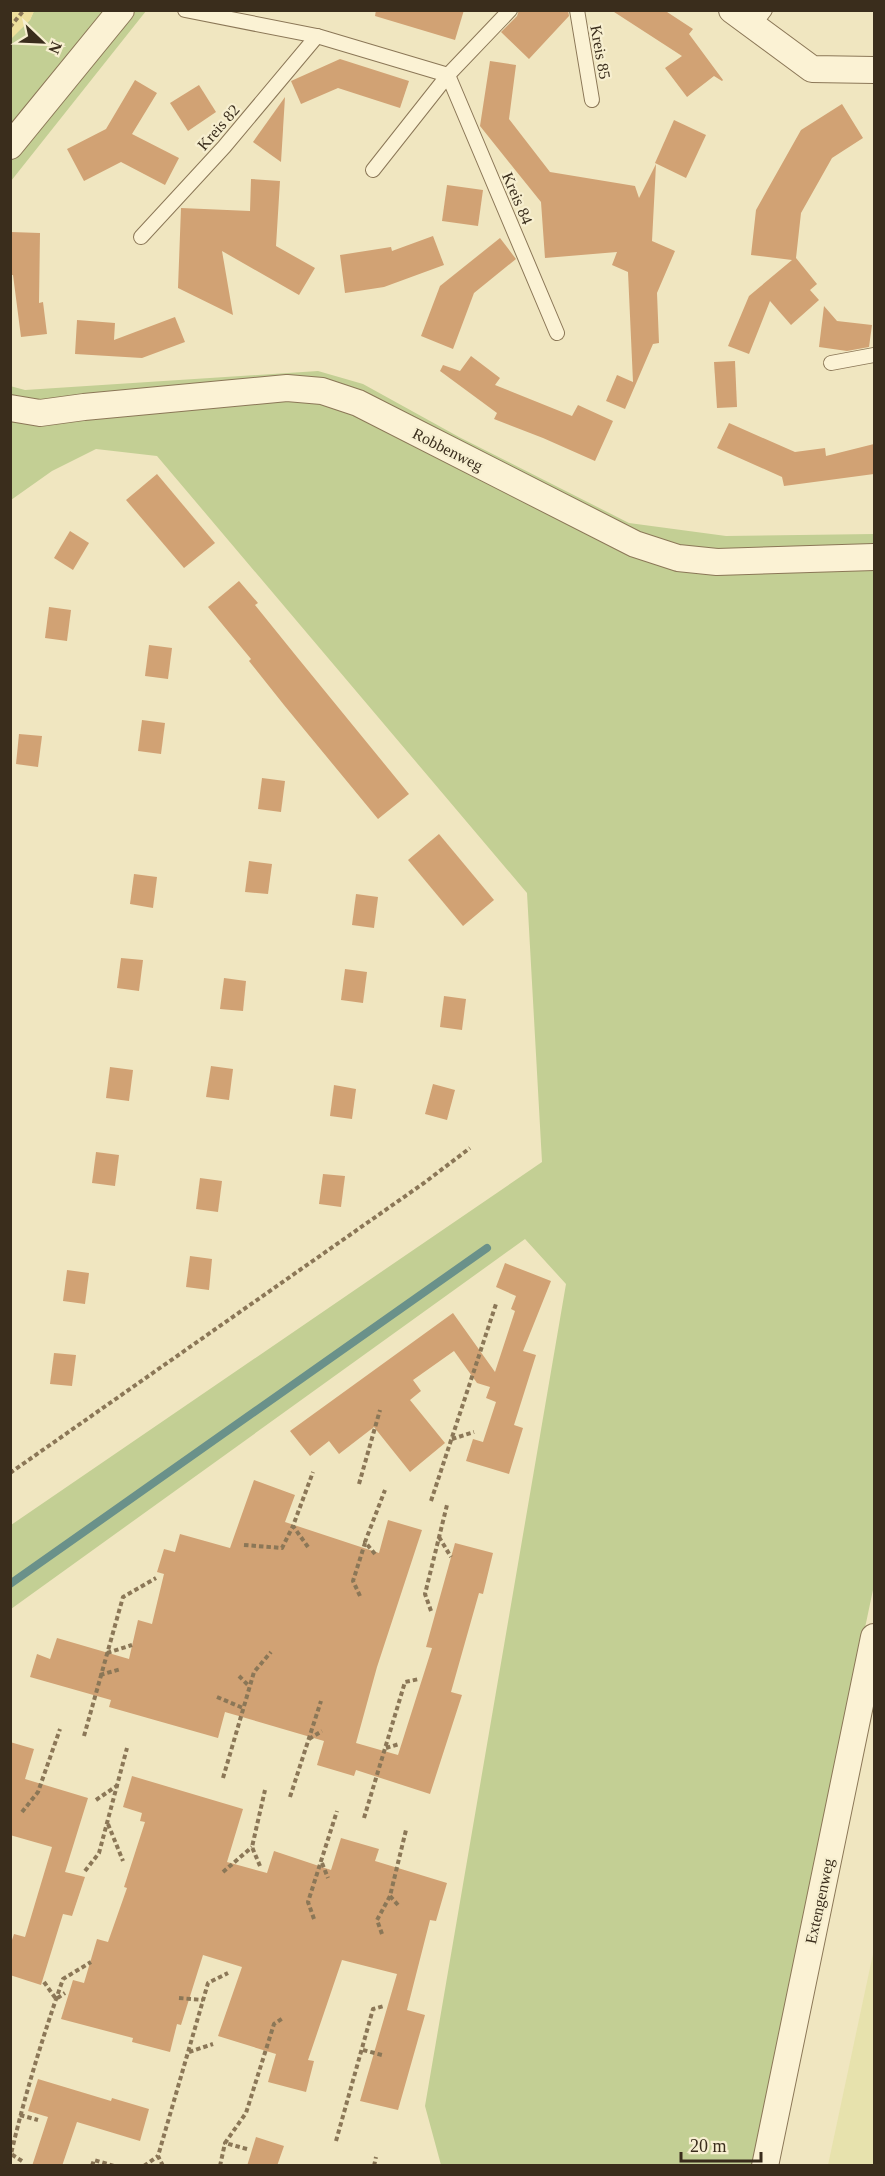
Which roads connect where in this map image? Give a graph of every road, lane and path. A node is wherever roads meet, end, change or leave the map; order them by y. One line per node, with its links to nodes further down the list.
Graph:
1 (24, 10): 8 (path)
2 (121, 10): 13 (street)
3 (185, 10): 9 (lane)
4 (510, 10): 11 (lane)
5 (577, 10): 12 (lane, Kreis 85)
6 (732, 10): 7 (street)
7 (759, 18): 10 (street)
8 (10, 27)
9 (317, 36): 11 (lane); 15 (lane, Kreis 82)
10 (874, 70)
11 (448, 75): 14 (lane); 16 (lane, Kreis 84)
12 (592, 99)
13 (10, 146)
14 (373, 170)
15 (141, 237)
16 (557, 333)
17 (874, 355): 18 (lane)
18 (831, 363)
19 (10, 408): 20 (street, Robbenweg)
20 (874, 557)
21 (470, 1148): 26 (path)
22 (496, 1304): 25 (path)
23 (380, 1410): 28 (path)
24 (474, 1432): 25 (path)
25 (452, 1439): 30 (path)
26 (10, 1473)
27 (313, 1473): 32 (path)
28 (359, 1484)
29 (385, 1490): 34 (path)
30 (431, 1501)
31 (447, 1505): 33 (path)
32 (293, 1526): 35 (path); 36 (path)
33 (439, 1537): 38 (path); 41 (path)
34 (365, 1542): 37 (path); 40 (path)
35 (244, 1545)
36 (308, 1547)
37 (375, 1554)
38 (451, 1557)
39 (156, 1578): 44 (path)
40 (360, 1596)
41 (431, 1611)
42 (874, 1638): 112 (street, Extengenweg)
43 (132, 1645): 44 (path)
44 (106, 1653): 47 (path)
45 (271, 1653): 50 (path)
46 (121, 1669): 47 (path)
47 (100, 1675): 56 (path)
48 (239, 1676): 50 (path)
49 (419, 1679): 60 (path)
50 (249, 1686): 53 (path)
51 (217, 1697): 53 (path)
52 (321, 1701): 57 (path)
53 (243, 1708): 61 (path)
54 (60, 1729): 67 (path)
55 (322, 1731): 57 (path)
56 (84, 1736)
57 (308, 1740): 64 (path)
58 (399, 1744): 60 (path)
59 (127, 1749): 62 (path)
60 (385, 1749): 68 (path)
61 (223, 1778)
62 (118, 1785): 65 (path); 69 (path)
63 (266, 1790): 71 (path)
64 (290, 1797)
65 (96, 1800)
66 (337, 1811): 73 (path)
67 (22, 1812)
68 (364, 1818)
69 (107, 1824): 72 (path); 75 (path)
70 (405, 1830): 78 (path)
71 (252, 1847): 74 (path); 76 (path)
72 (123, 1861)
73 (322, 1862): 77 (path); 80 (path)
74 (260, 1866)
75 (85, 1871)
76 (223, 1872)
77 (328, 1878)
78 (390, 1896): 79 (path); 81 (path)
79 (398, 1905)
80 (314, 1919)
81 (382, 1934)
82 (91, 1962): 87 (path)
83 (228, 1973): 88 (path)
84 (44, 1982): 87 (path)
85 (65, 1993): 87 (path)
86 (179, 1998): 88 (path)
87 (56, 1999): 97 (path)
88 (203, 2000): 94 (path)
89 (384, 2006): 93 (path)
90 (283, 2018): 95 (path)
91 (213, 2044): 94 (path)
92 (272, 2050): 95 (path)
93 (363, 2050): 96 (path); 99 (path)
94 (188, 2052): 102 (path)
95 (264, 2052): 100 (path)
96 (382, 2055)
97 (20, 2115): 98 (path); 104 (path)
98 (38, 2120)
99 (336, 2140)
100 (225, 2143): 101 (path); 110 (path)
101 (246, 2149)
102 (158, 2156): 107 (path); 108 (path); 109 (path)
103 (376, 2157): 111 (path)
104 (22, 2161)
105 (92, 2166): 106 (path)
106 (114, 2166)
107 (144, 2166)
108 (152, 2166)
109 (163, 2166)
110 (220, 2166)
111 (374, 2166)
112 (765, 2166)

